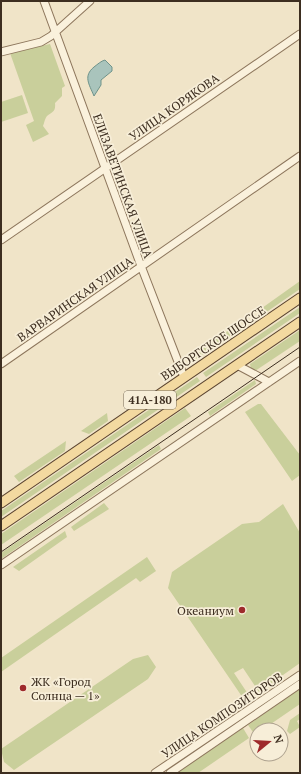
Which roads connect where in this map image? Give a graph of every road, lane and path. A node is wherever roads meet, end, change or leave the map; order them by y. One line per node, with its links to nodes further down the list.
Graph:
1 (44, 1): 3 (street, ЕЛИЗАВЕТИНСКАЯ УЛИЦА)
2 (90, 1): 3 (street)
3 (56, 33): 5 (street); 7 (street, ЕЛИЗАВЕТИНСКАЯ УЛИЦА)
4 (300, 34): 7 (street, УЛИЦА КОРЯКОВА)
5 (1, 52)
6 (300, 156): 9 (street, ВАРВАРИНСКАЯ УЛИЦА)
7 (105, 168): 8 (street, УЛИЦА КОРЯКОВА); 9 (street, ЕЛИЗАВЕТИНСКАЯ УЛИЦА)
8 (1, 240)
9 (141, 266): 13 (street, ВАРВАРИНСКАЯ УЛИЦА); 15 (street, ЕЛИЗАВЕТИНСКАЯ УЛИЦА)
10 (300, 298): 15 (main road, ВЫБОРГСКОЕ ШОССЕ / 41А-180)
11 (300, 322): 14 (main road, 41А-180)
12 (300, 361): 16 (street)
13 (1, 364)
14 (237, 365): 16 (street); 18 (main road, 41А-180)
15 (184, 377): 17 (main road, ВЫБОРГСКОЕ ШОССЕ / 41А-180)
16 (269, 382): 19 (street)
17 (1, 503)
18 (1, 526)
19 (1, 565)
20 (300, 675): 22 (street, УЛИЦА КОМПОЗИТОРОВ)
21 (300, 684): 23 (street, УЛИЦА КОМПОЗИТОРОВ)
22 (155, 773)
23 (170, 773)

